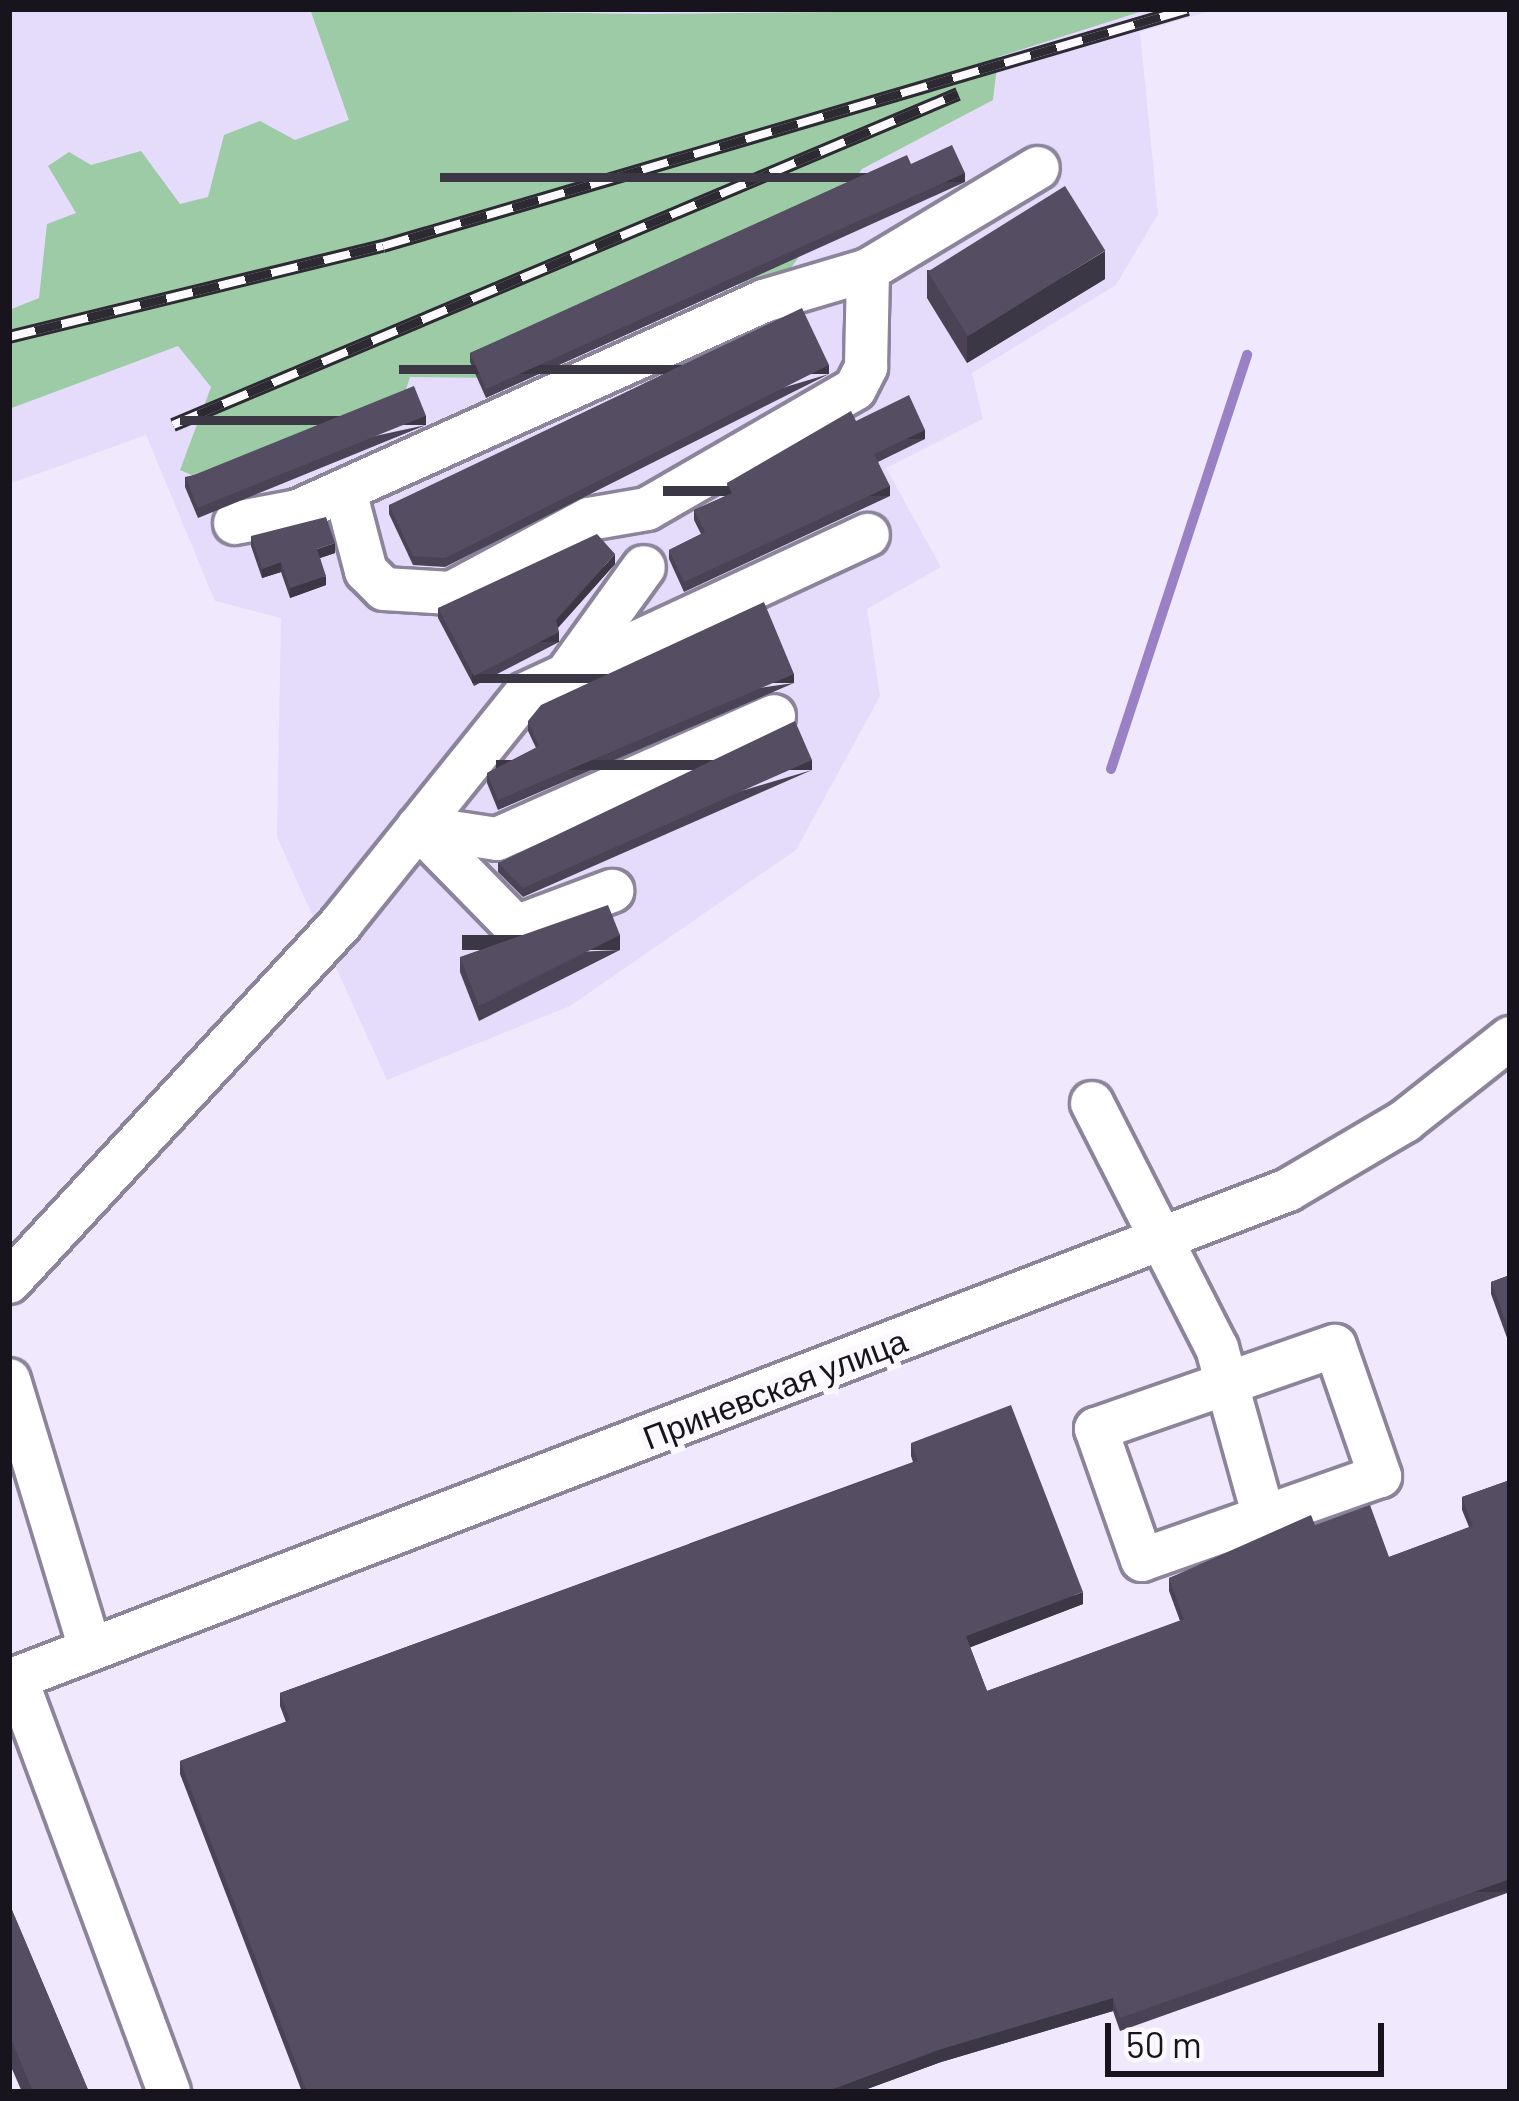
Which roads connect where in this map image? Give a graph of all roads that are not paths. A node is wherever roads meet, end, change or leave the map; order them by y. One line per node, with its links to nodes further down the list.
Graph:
1 (1038, 169): 2 (street)
2 (868, 270): 3 (street); 4 (street)
3 (345, 491): 4 (street); 5 (street)
4 (647, 509): 7 (street)
5 (235, 523)
6 (868, 535): 8 (street)
7 (644, 567): 8 (street); 9 (street)
8 (657, 635): 9 (street)
9 (566, 676): 11 (street)
10 (774, 716): 11 (street)
11 (418, 827): 12 (street); 16 (street)
12 (612, 891)
13 (1510, 1038): 15 (street, Приневская улица)
14 (1092, 1103): 15 (street)
15 (1163, 1242): 18 (street); 20 (street, Приневская улица)
16 (9, 1282)
17 (9, 1380): 20 (street)
18 (1222, 1385): 19 (street); 19 (street); 19 (street)
19 (1264, 1517)
20 (90, 1649): 21 (street, Приневская улица)
21 (13, 1680): 22 (street)
22 (169, 2092)

